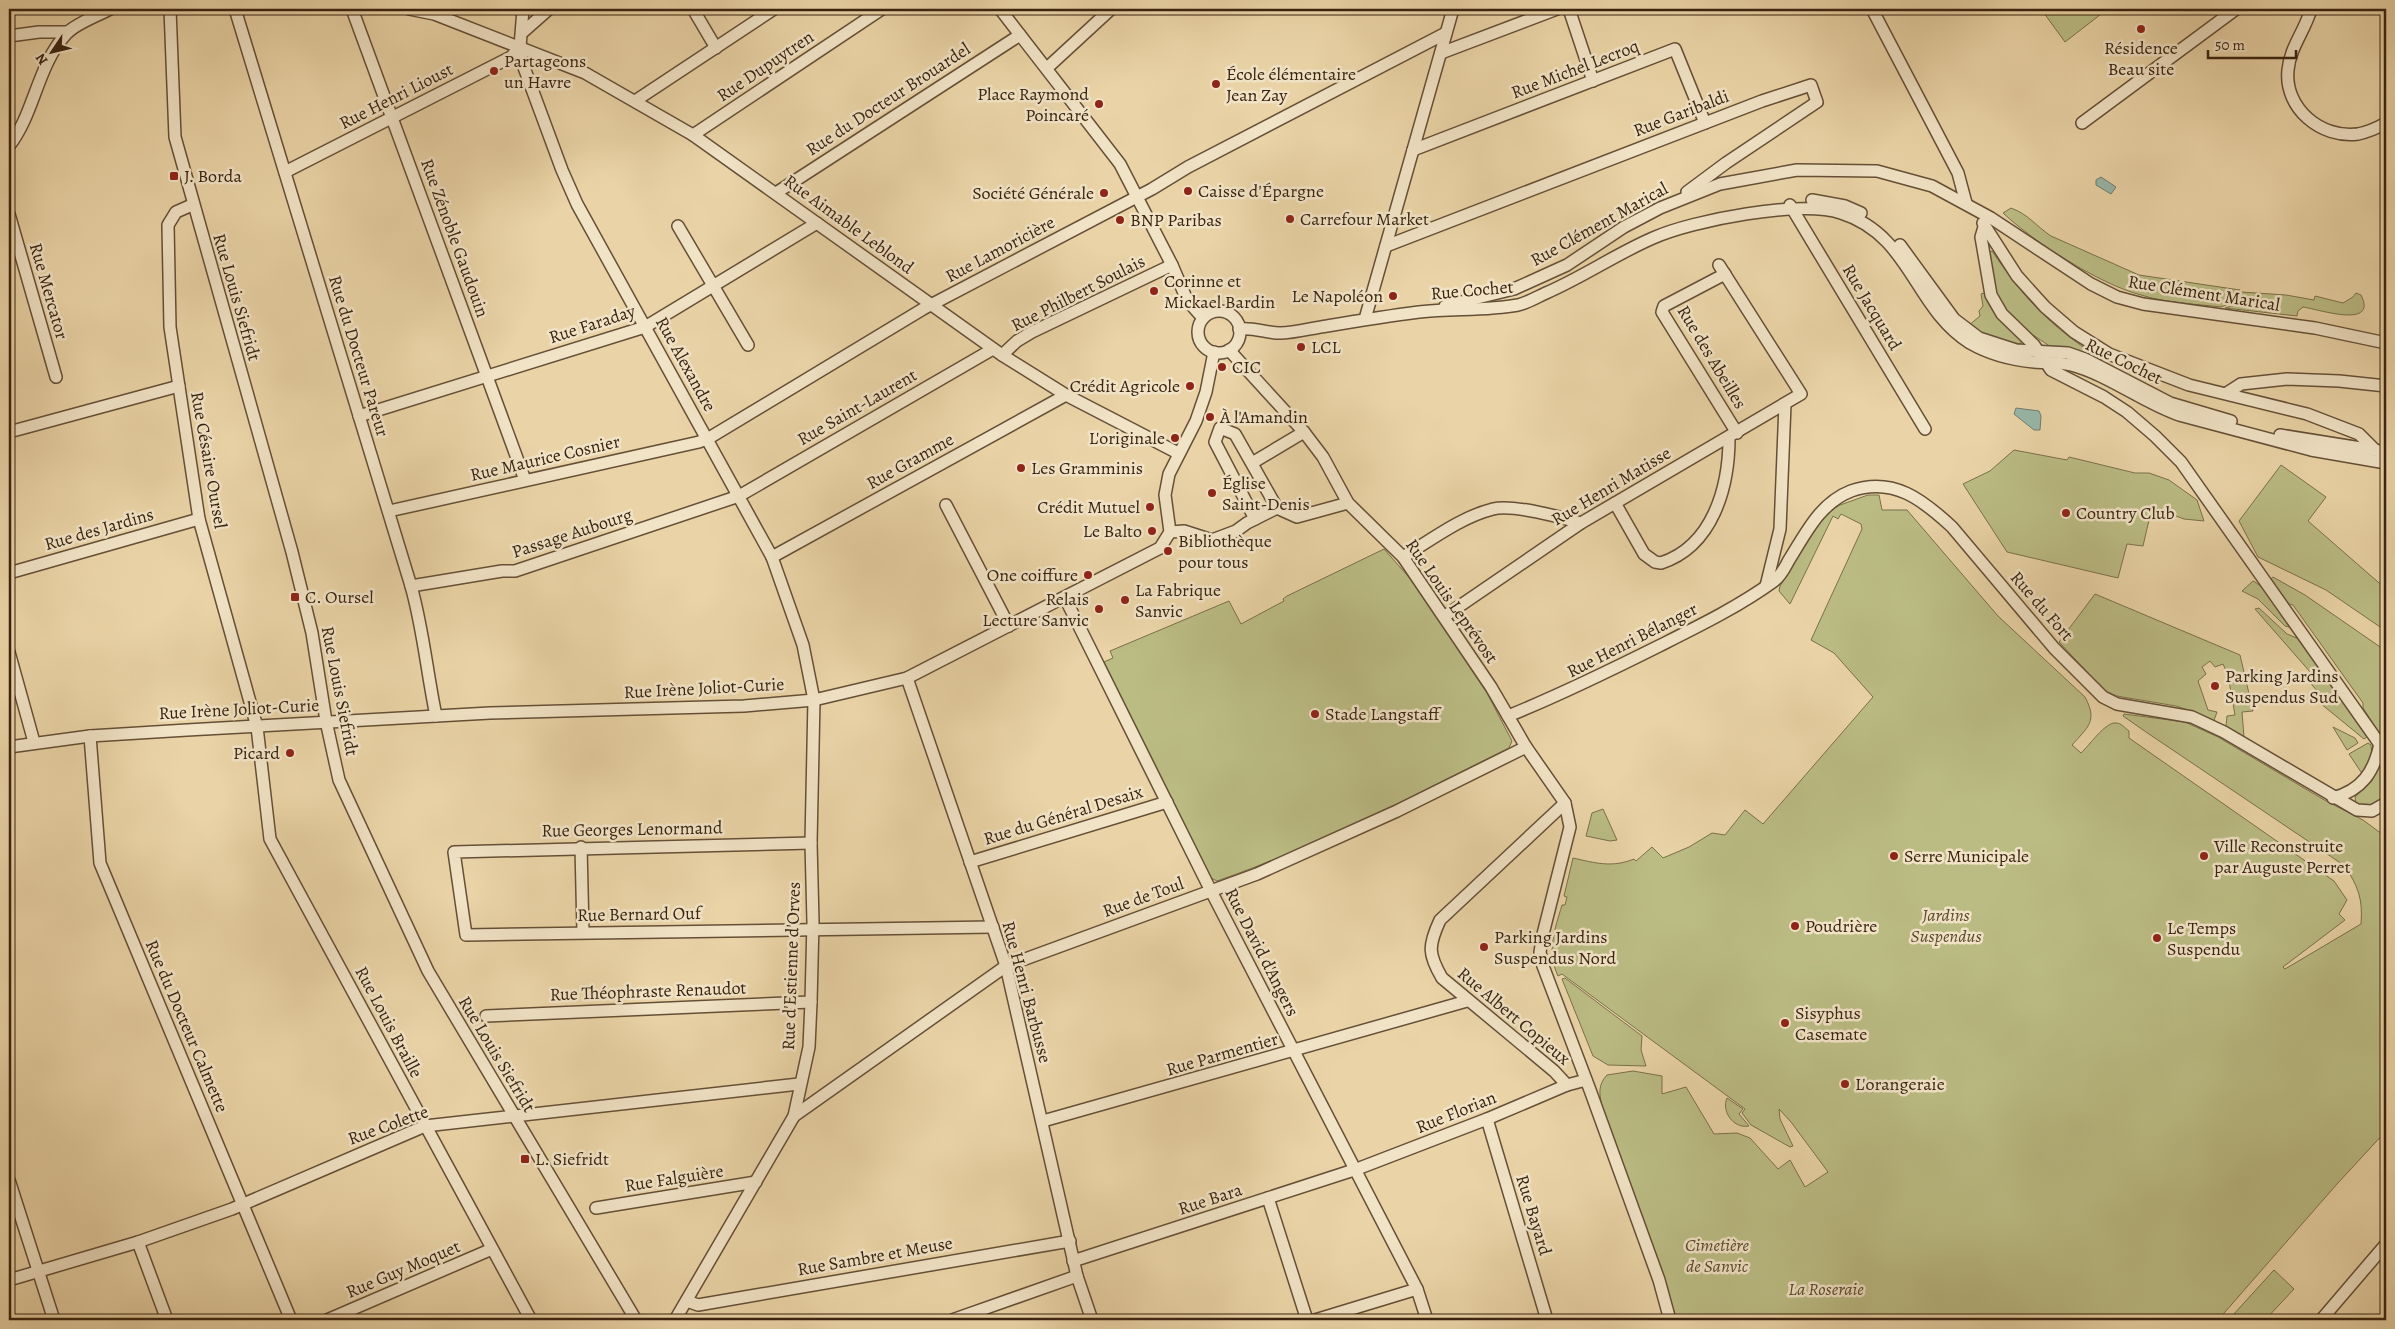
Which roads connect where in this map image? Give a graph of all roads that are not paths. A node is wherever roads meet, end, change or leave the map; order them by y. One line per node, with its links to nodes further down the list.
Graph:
1 (110, 9): 19 (street)
2 (170, 9): 42 (street, Rue Louis Siefridt)
3 (235, 9): 37 (street, Rue du Docteur Pareur)
4 (352, 9): 30 (street, Rue Zénoble Gaudouin)
5 (409, 9): 24 (street, Rue Aimable Leblond)
6 (523, 9): 20 (street)
7 (548, 9): 20 (street)
8 (693, 9): 25 (street)
9 (774, 9): 25 (street)
10 (882, 9): 34 (street, Rue Dupuytren)
11 (1000, 9): 22 (street)
12 (1111, 9): 27 (street)
13 (1453, 9): 21 (street)
14 (1557, 9): 26 (street)
15 (1569, 9): 28 (street)
16 (1872, 9): 41 (street)
17 (2236, 9): 32 (street)
18 (2311, 9): 33 (street)
19 (68, 32): 23 (street); 35 (street)
20 (523, 32): 24 (street)
21 (1446, 33): 26 (street); 39 (street, Rue Lamoricière)
22 (1020, 35): 27 (street); 38 (street, Rue du Docteur Brouardel)
23 (9, 36)
24 (520, 47): 29 (street, Rue Aimable Leblond); 30 (street, Rue Henri Lioust); 56 (street, Rue Alexandre)
25 (716, 48): 29 (street)
26 (1441, 53): 36 (street)
27 (1047, 68): 39 (street)
28 (1593, 80): 31 (street, Rue Michel Lecroq); 36 (street, Rue Michel Lecroq)
29 (635, 101): 34 (street, Rue Aimable Leblond)
30 (392, 117): 37 (street, Rue Henri Lioust); 64 (street, Rue Zénoble Gaudouin)
31 (1705, 123): 40 (street, Rue Garibaldi); 49 (street, Rue Garibaldi)
32 (2082, 123)
33 (2386, 123)
34 (693, 135): 38 (street, Rue Aimable Leblond)
35 (9, 146)
36 (1413, 150): 49 (street)
37 (285, 172): 72 (street, Rue du Docteur Pareur)
38 (776, 193): 46 (street, Rue Aimable Leblond)
39 (1137, 197): 50 (street); 52 (street, Rue Lamoricière)
40 (1675, 201): 41 (street, Rue Clément Marical); 53 (street, Rue Clément Marical)
41 (1966, 203): 44 (street)
42 (192, 205): 66 (street, Rue Césaire Oursel); 107 (street, Rue Louis Siefridt)
43 (1788, 208): 53 (street, Rue Cochet); 63 (street, Rue Cochet); 73 (street, Rue Jacquard)
44 (1980, 211): 48 (street); 58 (street, Rue Clément Marical)
45 (9, 214): 65 (street, Rue Mercator)
46 (818, 223): 51 (street, Rue Faraday); 52 (street, Rue Aimable Leblond)
47 (678, 226): 51 (street)
48 (1984, 226): 63 (street); 68 (street)
49 (1386, 246): 55 (street)
50 (1172, 265): 54 (street); 61 (street, Rue Philbert Soulais)
51 (713, 286): 56 (street, Rue Faraday); 59 (street)
52 (932, 305): 61 (street, Rue Aimable Leblond); 77 (street, Rue Lamoricière)
53 (1423, 311): 55 (street, Rue Cochet)
54 (1203, 318): 57 (street); 62 (street)
55 (1365, 319): 57 (street, Rue Cochet)
56 (645, 327): 64 (street, Rue Faraday); 77 (street, Rue Alexandre)
57 (1239, 329): 60 (street)
58 (2386, 343)
59 (748, 345)
60 (1229, 350): 62 (street); 75 (street, Rue Louis Leprévost)
61 (998, 352): 70 (street, Rue Aimable Leblond); 84 (street, Rue Saint-Laurent)
62 (1214, 352): 79 (street)
63 (2043, 357): 80 (street, Rue Cochet); 113 (street)
64 (487, 376): 72 (street, Rue Faraday); 83 (street, Rue Zénoble Gaudouin)
65 (56, 377)
66 (179, 386): 74 (street); 90 (street, Rue Césaire Oursel)
67 (2386, 386): 68 (street)
68 (2227, 393): 80 (street)
69 (1801, 394): 71 (street, Rue Henri Matisse); 76 (street, Rue des Abeilles)
70 (1066, 395): 79 (street, Rue Aimable Leblond); 94 (street, Rue Gramme)
71 (1785, 404): 76 (street, Rue Henri Matisse); 98 (street)
72 (358, 416): 89 (street, Rue du Docteur Pareur)
73 (1925, 429)
74 (9, 432)
75 (1304, 432): 81 (street); 85 (street, Rue Louis Leprévost)
76 (1733, 435): 86 (street, Rue Henri Matisse); 86 (street)
77 (708, 438): 83 (street, Rue Maurice Cosnier); 84 (street, Rue Alexandre)
78 (2386, 452): 80 (street, Rue Cochet)
79 (1178, 453): 93 (street)
80 (2372, 454): 82 (street, Rue Cochet)
81 (1252, 463): 88 (street); 91 (street)
82 (2386, 463)
83 (525, 480): 89 (street, Rue Maurice Cosnier)
84 (740, 496): 94 (street, Rue Alexandre); 97 (street, Passage Aubourg)
85 (1348, 503): 88 (street); 95 (street, Rue Louis Leprévost)
86 (1615, 503): 92 (street, Rue Henri Matisse)
87 (946, 506): 101 (street)
88 (1276, 508): 91 (street)
89 (389, 511): 97 (street, Rue du Docteur Pareur)
90 (199, 519): 96 (street, Rue des Jardins); 108 (street, Rue Césaire Oursel)
91 (1255, 519): 93 (street)
92 (1581, 523): 95 (street); 100 (street, Rue Henri Matisse)
93 (1170, 532): 99 (street, Rue Irène Joliot-Curie)
94 (772, 557): 104 (street, Rue Alexandre)
95 (1403, 557): 100 (street, Rue Louis Leprévost)
96 (9, 573)
97 (411, 586): 105 (street, Rue du Docteur Pareur)
98 (1766, 586): 106 (street, Rue Henri Bélanger); 114 (street, Rue du Fort)
99 (1065, 598): 101 (street, Rue Irène Joliot-Curie); 115 (street, Rue David d'Angers)
100 (1444, 616): 106 (street, Rue Louis Leprévost)
101 (1009, 626): 103 (street, Rue Irène Joliot-Curie)
102 (9, 652): 110 (street)
103 (907, 678): 104 (street, Rue Irène Joliot-Curie); 120 (street, Rue Henri Barbusse)
104 (814, 700): 105 (street, Rue Irène Joliot-Curie); 118 (street, Rue d'Estienne d'Orves)
105 (436, 716): 107 (street, Rue Irène Joliot-Curie)
106 (1508, 716): 112 (street, Rue Albert Copieux)
107 (326, 721): 108 (street, Rue Irène Joliot-Curie); 134 (street, Rue Louis Siefridt)
108 (257, 727): 109 (street, Rue Irène Joliot-Curie); 138 (street, Rue Louis Braille)
109 (90, 736): 110 (street, Rue Irène Joliot-Curie); 143 (street, Rue du Docteur Calmette)
110 (34, 742): 111 (street, Rue Irène Joliot-Curie)
111 (9, 747)
112 (1526, 747): 116 (street, Rue Albert Copieux); 121 (street, Rue de Toul)
113 (2383, 749): 114 (street)
114 (2333, 798): 117 (street, Rue du Fort)
115 (1166, 802): 120 (street, Rue du Général Desaix); 121 (street, Rue David d'Angers)
116 (1565, 802): 127 (street, Rue Albert Copieux); 131 (street, Rue Albert Copieux)
117 (2386, 803)
118 (811, 843): 119 (street, Rue Georges Lenormand); 123 (street, Rue d'Estienne d'Orves)
119 (581, 847): 124 (street); 125 (street, Rue Georges Lenormand)
120 (970, 862): 122 (street, Rue Henri Barbusse)
121 (1211, 891): 126 (street, Rue de Toul); 130 (street, Rue David d'Angers)
122 (993, 927): 123 (street, Rue Bernard Ouf); 126 (street, Rue Henri Barbusse)
123 (813, 930): 124 (street, Rue Bernard Ouf); 128 (street, Rue d'Estienne d'Orves)
124 (583, 932): 125 (street, Rue Bernard Ouf)
125 (466, 935)
126 (1006, 966): 135 (street, Rue de Toul); 137 (street, Rue Henri Barbusse)
127 (1467, 1001): 130 (street, Rue Parmentier); 133 (street, Rue Albert Copieux)
128 (811, 1002): 129 (street, Rue Théophraste Renaudot); 132 (street, Rue d'Estienne d'Orves)
129 (486, 1016)
130 (1294, 1051): 137 (street, Rue Parmentier); 139 (street, Rue David d'Angers)
131 (1586, 1080): 133 (street, Rue Albert Copieux); 168 (street, Rue Albert Copieux)
132 (799, 1084): 134 (street, Rue Colette); 135 (street, Rue d'Estienne d'Orves)
133 (1567, 1085): 136 (street, Rue Florian)
134 (514, 1115): 138 (street, Rue Colette); 160 (street, Rue Louis Siefridt)
135 (794, 1116): 141 (street, Rue d'Estienne d'Orves)
136 (1487, 1119): 139 (street, Rue Florian); 167 (street, Rue Bayard)
137 (1043, 1121): 145 (street, Rue Henri Barbusse)
138 (425, 1126): 143 (street, Rue Colette); 148 (street, Rue Louis Braille)
139 (1357, 1169): 142 (street, Rue Bara); 153 (street, Rue David d'Angers)
140 (9, 1180): 150 (street)
141 (756, 1182): 144 (street, Rue Falguière); 154 (street, Rue d'Estienne d'Orves)
142 (1268, 1198): 149 (street, Rue Bara); 164 (street)
143 (242, 1202): 146 (street, Rue Colette); 157 (street, Rue du Docteur Calmette)
144 (596, 1208)
145 (1070, 1240): 149 (street, Rue Henri Barbusse); 154 (street, Rue Sambre et Meuse)
146 (138, 1242): 150 (street, Rue Colette); 156 (street)
147 (2386, 1244): 169 (street)
148 (492, 1249): 158 (street, Rue Guy Moquet); 159 (street, Rue Louis Braille)
149 (1074, 1261): 151 (street, Rue Henri Barbusse)
150 (38, 1271): 152 (street, Rue Colette); 155 (street)
151 (1076, 1276): 162 (street); 163 (street, Rue Henri Barbusse)
152 (9, 1280)
153 (1418, 1289): 165 (street); 166 (street, Rue David d'Angers)
154 (687, 1300): 161 (street, Rue d'Estienne d'Orves)
155 (54, 1320)
156 (167, 1320)
157 (291, 1320)
158 (327, 1320)
159 (531, 1320)
160 (636, 1320)
161 (675, 1320)
162 (952, 1320)
163 (1092, 1320)
164 (1307, 1320)
165 (1315, 1320)
166 (1427, 1320)
167 (1547, 1320)
168 (1670, 1320)
169 (2321, 1320)

